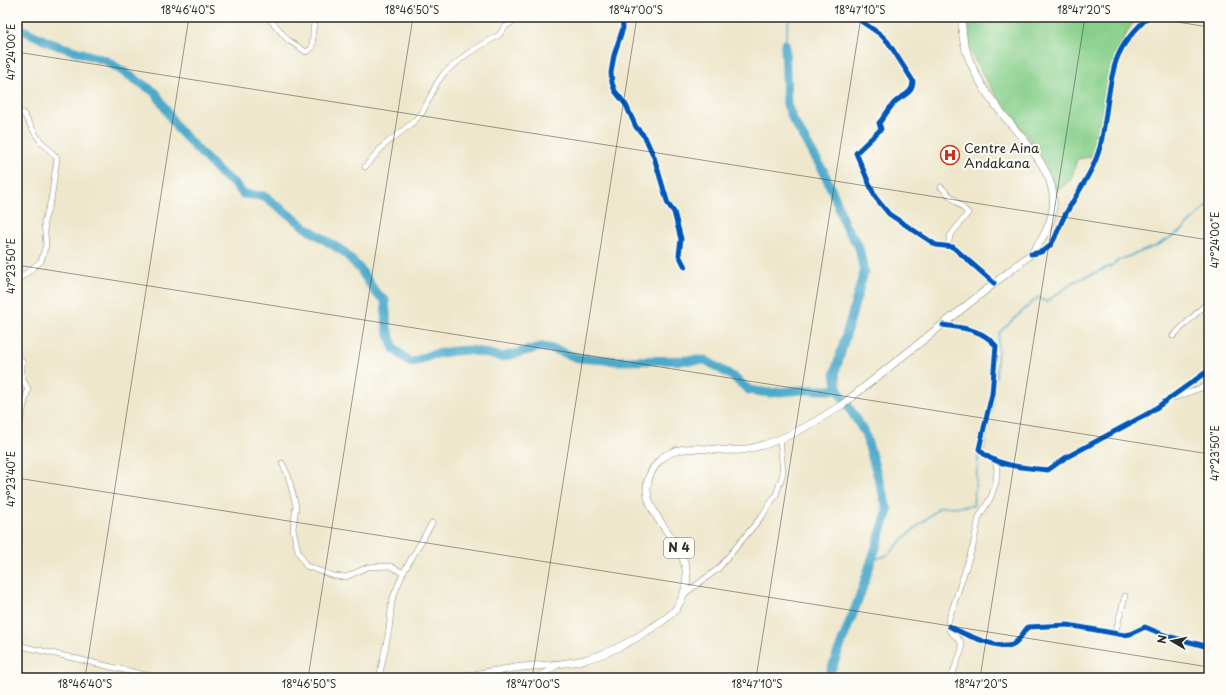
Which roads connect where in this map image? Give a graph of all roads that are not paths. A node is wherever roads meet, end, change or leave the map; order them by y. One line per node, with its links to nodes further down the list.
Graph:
1 (268, 17): 2 (street)
2 (316, 17)
3 (519, 17): 9 (street)
4 (622, 17): 13 (street)
5 (855, 17): 11 (street)
6 (962, 17): 12 (main road, N 4)
7 (1148, 17): 12 (street)
8 (23, 113): 14 (street)
9 (365, 166)
10 (941, 187): 11 (street)
11 (948, 246): 15 (street)
12 (1031, 254): 15 (main road, N 4)
13 (685, 267)
14 (17, 281)
15 (994, 282): 17 (main road, N 4)
16 (1209, 305): 18 (street)
17 (943, 325): 25 (main road, N 4); 26 (street)
18 (1173, 336)
19 (17, 357): 21 (street)
20 (1209, 370): 23 (street)
21 (20, 378): 24 (street)
22 (1209, 385): 23 (street)
23 (1165, 401): 26 (street)
24 (17, 428)
25 (780, 440): 30 (street); 30 (main road, N 4)
26 (995, 461): 32 (street)
27 (282, 463): 29 (street)
28 (432, 523): 29 (street)
29 (403, 573): 38 (street)
30 (682, 596): 36 (main road, N 4)
31 (1125, 596): 33 (street)
32 (949, 626): 33 (street); 41 (street)
33 (1115, 634): 35 (street)
34 (17, 645): 37 (street)
35 (1209, 647)
36 (559, 664): 39 (main road, N 4); 40 (street)
37 (159, 678)
38 (379, 678)
39 (456, 678)
40 (537, 678)
41 (951, 678)

